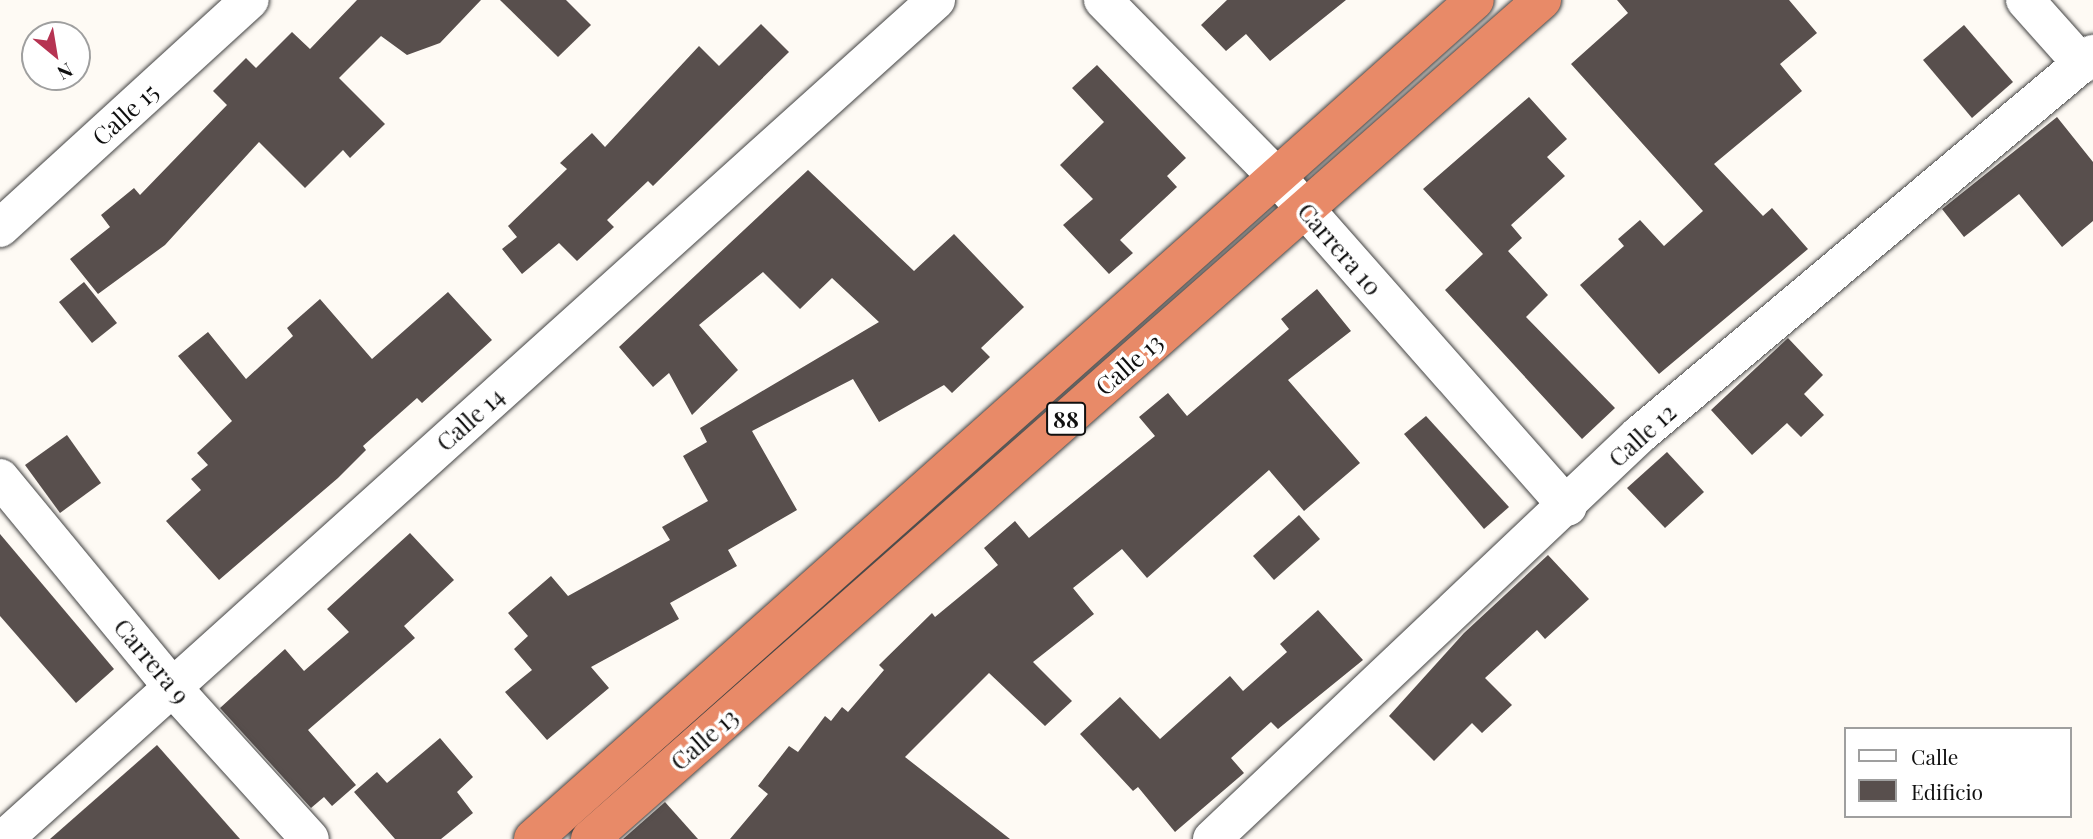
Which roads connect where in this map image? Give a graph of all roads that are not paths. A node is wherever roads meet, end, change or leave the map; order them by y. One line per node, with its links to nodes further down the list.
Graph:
1 (250, 0): 10 (street, Calle 15)
2 (936, 0): 13 (street, Calle 14)
3 (1103, 0): 8 (street, Carrera 10)
4 (1475, 0): 8 (highway, Calle 13 / 88)
5 (1542, 0): 9 (highway, Calle 13 / 88)
6 (2025, 0): 7 (street)
7 (2087, 59): 12 (street, Calle 12)
8 (1276, 176): 9 (street, Carrera 10); 16 (highway, Calle 13 / 88)
9 (1304, 209): 12 (street, Carrera 10); 17 (highway, Calle 13 / 88)
10 (0, 228)
11 (0, 478): 13 (street, Carrera 9)
12 (1568, 507): 18 (street, Calle 12)
13 (172, 687): 14 (street, Calle 14); 15 (street, Carrera 9)
14 (4, 839)
15 (310, 839)
16 (533, 839)
17 (590, 839)
18 (1212, 839)

